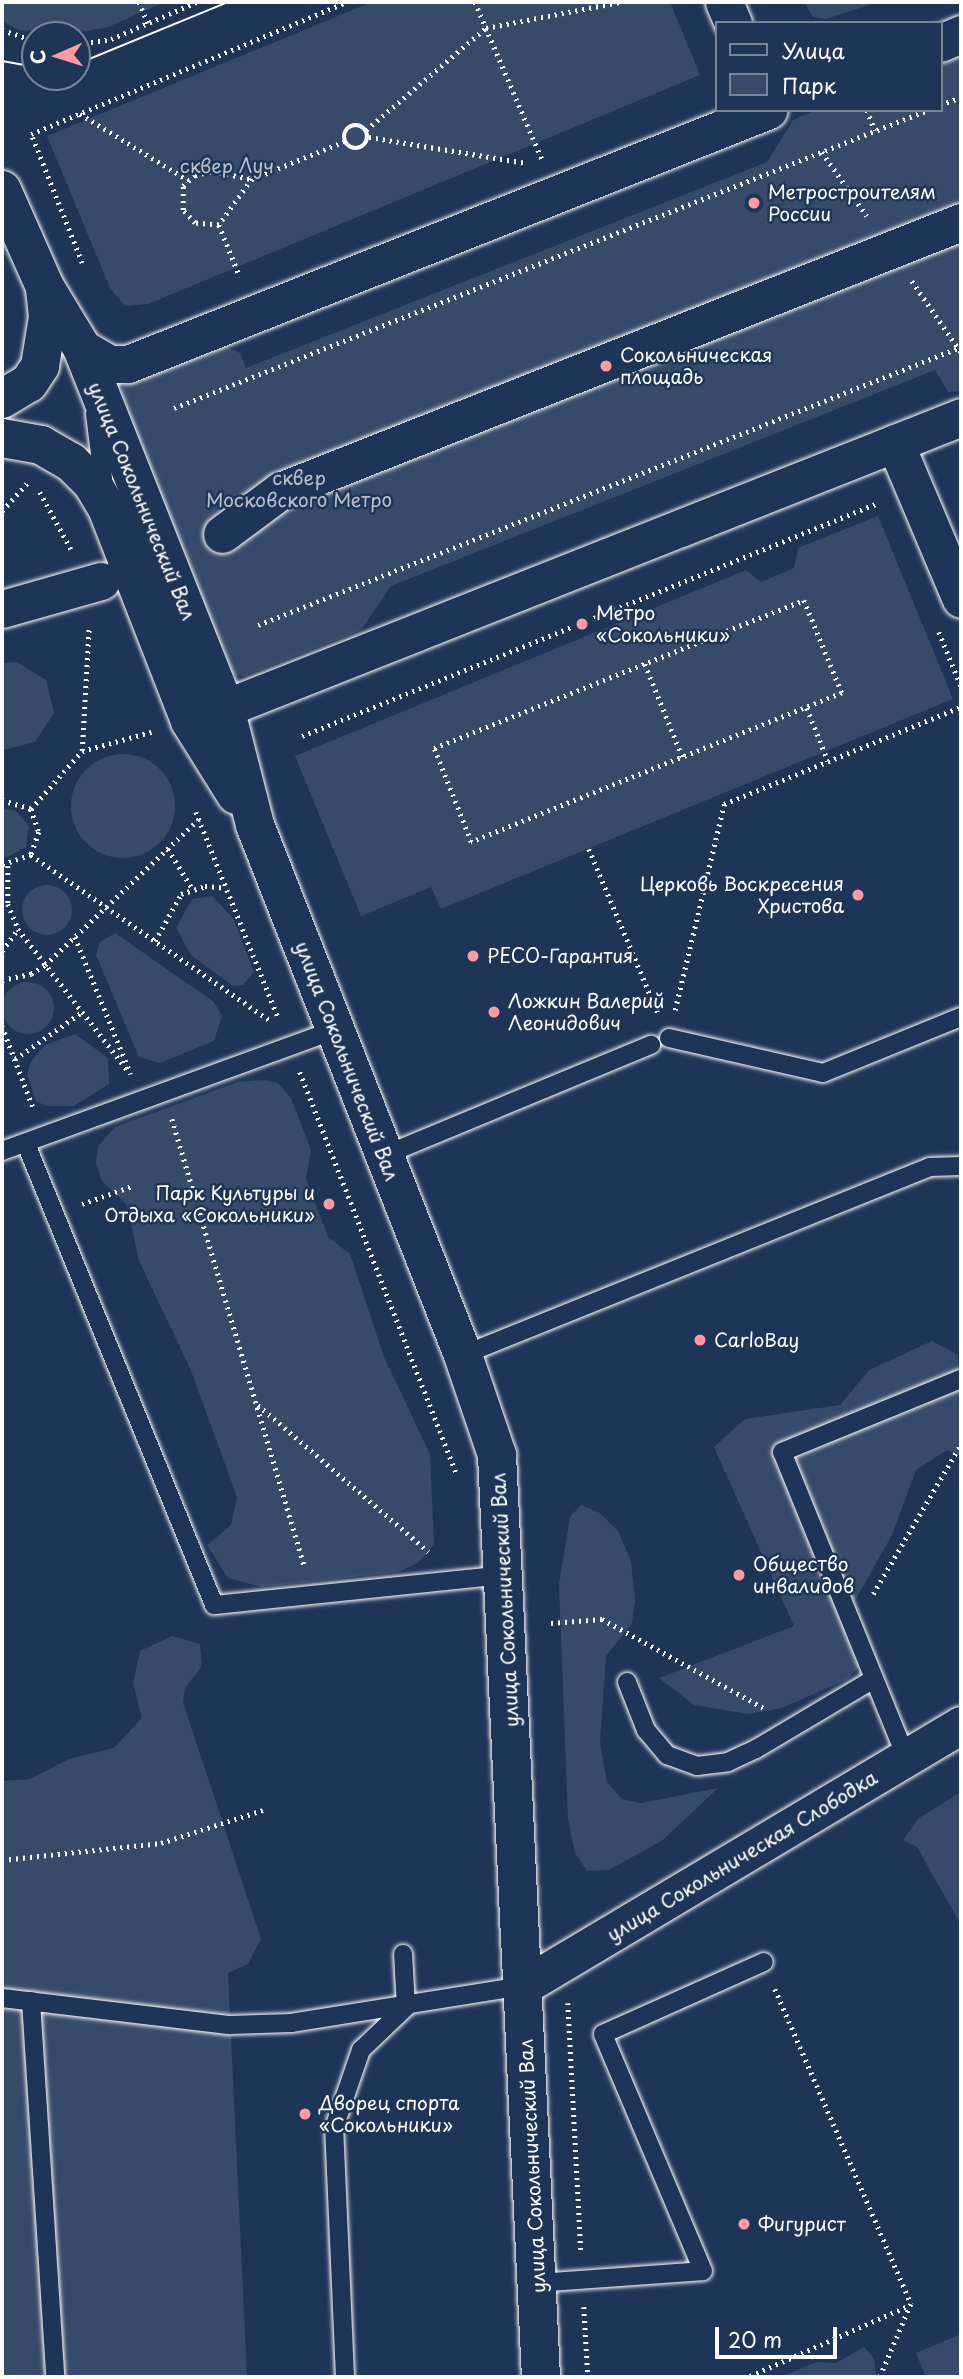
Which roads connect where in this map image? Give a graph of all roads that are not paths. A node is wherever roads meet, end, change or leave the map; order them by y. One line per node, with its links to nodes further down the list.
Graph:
1 (724, 2): 2 (street)
2 (732, 21)
3 (961, 34): 4 (street)
4 (942, 42)
5 (764, 112): 10 (street)
6 (2, 190): 8 (main road, улица Сокольнический Вал)
7 (961, 222): 17 (street)
8 (45, 287): 9 (main road, улица Сокольнический Вал); 12 (main road)
9 (82, 348): 10 (street); 11 (main road, улица Сокольнический Вал)
10 (140, 359): 11 (lane)
11 (98, 391): 16 (lane); 22 (main road, улица Сокольнический Вал)
12 (2, 399)
13 (961, 417): 15 (street)
14 (2, 438): 16 (main road, улица Сокольнический Вал)
15 (895, 443): 19 (street); 22 (street)
16 (107, 508): 18 (main road, улица Сокольнический Вал)
17 (222, 534)
18 (107, 576): 20 (street); 21 (main road, улица Сокольнический Вал)
19 (961, 599)
20 (2, 610)
21 (166, 659): 22 (street); 23 (main road, улица Сокольнический Вал)
22 (225, 708): 23 (main road, улица Сокольнический Вал)
23 (255, 825): 25 (main road, улица Сокольнический Вал)
24 (961, 1017): 26 (lane)
25 (335, 1030): 28 (lane); 30 (main road, улица Сокольнический Вал)
26 (669, 1038)
27 (651, 1045): 30 (lane)
28 (26, 1144): 29 (lane); 34 (lane)
29 (2, 1151)
30 (385, 1155): 32 (main road, улица Сокольнический Вал)
31 (961, 1166): 32 (lane)
32 (463, 1355): 34 (main road, улица Сокольнический Вал)
33 (961, 1379): 35 (lane)
34 (506, 1575): 41 (main road, улица Сокольнический Вал)
35 (874, 1679): 36 (lane); 38 (lane)
36 (627, 1682)
37 (961, 1725): 38 (street, улица Сокольническая Слободка)
38 (906, 1757): 41 (street, улица Сокольническая Слободка)
39 (403, 1954): 44 (lane)
40 (764, 1962): 45 (lane)
41 (523, 1986): 44 (lane); 45 (main road, улица Сокольнический Вал)
42 (2, 1998): 43 (lane)
43 (31, 2001): 44 (lane); 46 (lane)
44 (405, 2007): 47 (lane)
45 (537, 2283): 48 (main road, улица Сокольнический Вал)
46 (55, 2377)
47 (345, 2377)
48 (541, 2377)

